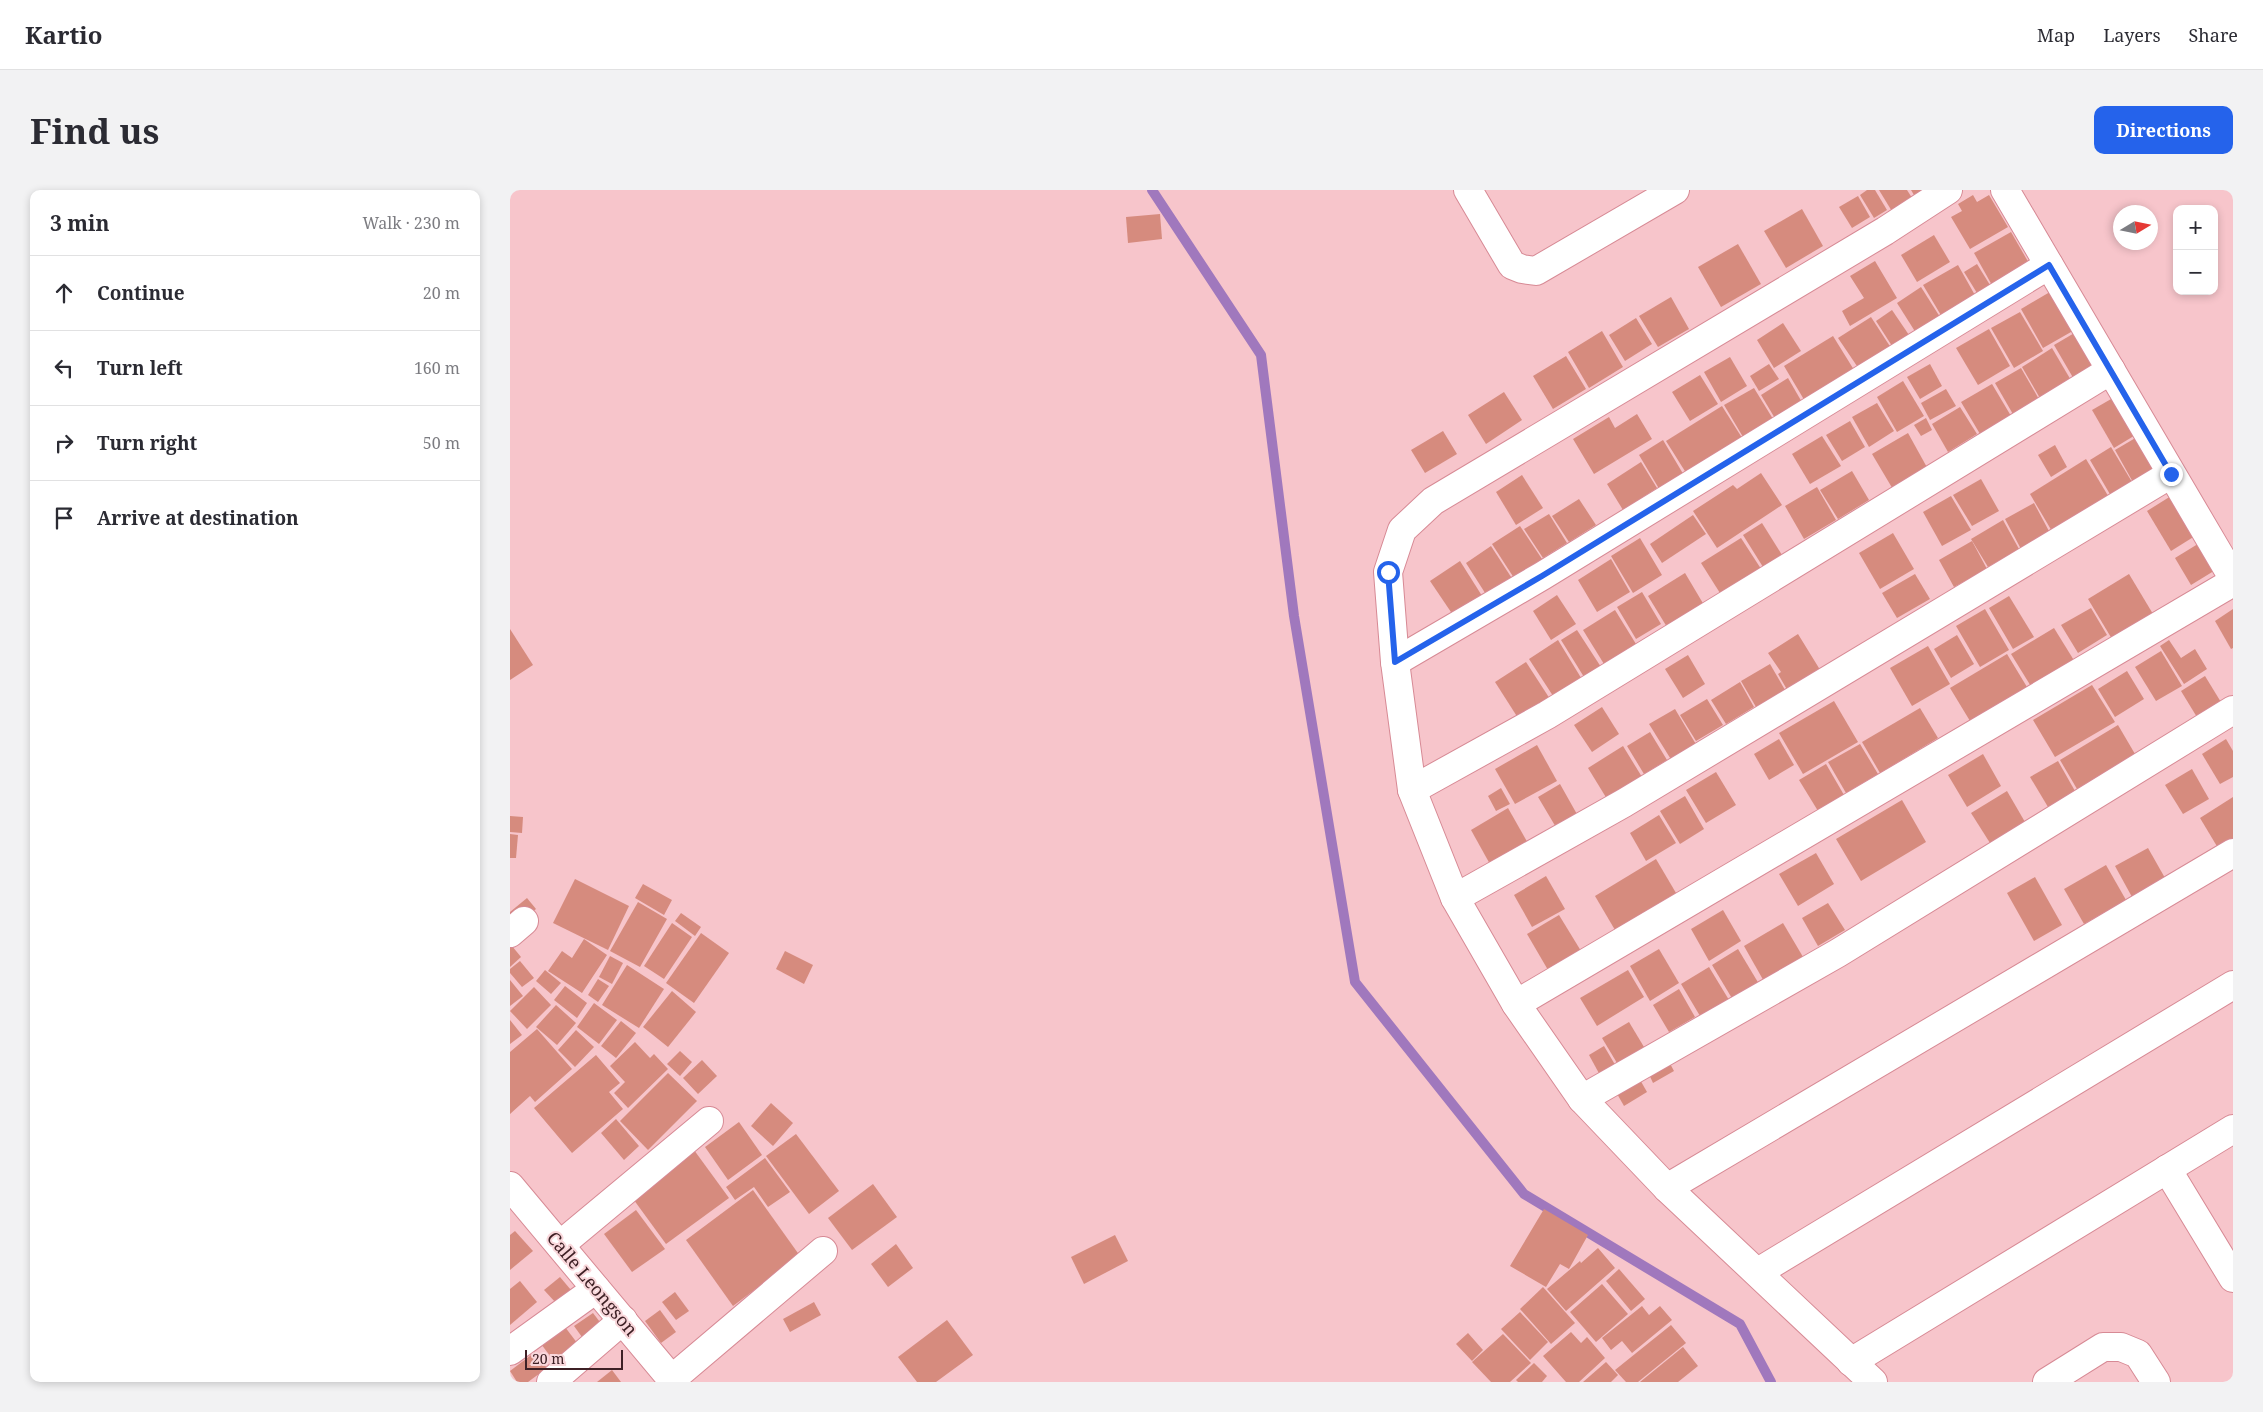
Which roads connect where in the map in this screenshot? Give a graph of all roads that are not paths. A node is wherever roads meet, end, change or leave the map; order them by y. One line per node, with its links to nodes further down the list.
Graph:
1 (1468, 190): 4 (street)
2 (1948, 190): 10 (street)
3 (2005, 190): 5 (street)
4 (1661, 193)
5 (2049, 265): 6 (street); 10 (street)
6 (2111, 370): 7 (street); 12 (street)
7 (2171, 474): 8 (street); 14 (street)
8 (2233, 578)
9 (2233, 582): 16 (street)
10 (1395, 662): 12 (street)
11 (2233, 710): 17 (street)
12 (1412, 790): 14 (street)
13 (2233, 853): 22 (street)
14 (1455, 898): 16 (street)
15 (2233, 985): 25 (street)
16 (1516, 1004): 17 (street)
17 (1582, 1099): 22 (street)
18 (710, 1121): 23 (street)
19 (2233, 1129): 20 (street)
20 (2167, 1169): 26 (street); 30 (street)
21 (510, 1186): 23 (street, Calle Leongson)
22 (1667, 1188): 25 (street)
23 (560, 1246): 27 (street, Calle Leongson)
24 (823, 1251): 31 (street)
25 (1758, 1272): 30 (street)
26 (2233, 1278)
27 (596, 1289): 28 (street, Calle Leongson); 29 (street)
28 (623, 1320): 31 (street, Calle Leongson); 32 (street)
29 (510, 1351)
30 (1851, 1362): 33 (street)
31 (673, 1381)
32 (550, 1382)
33 (1872, 1382)
34 (2047, 1382): 35 (street)
35 (2156, 1382)

